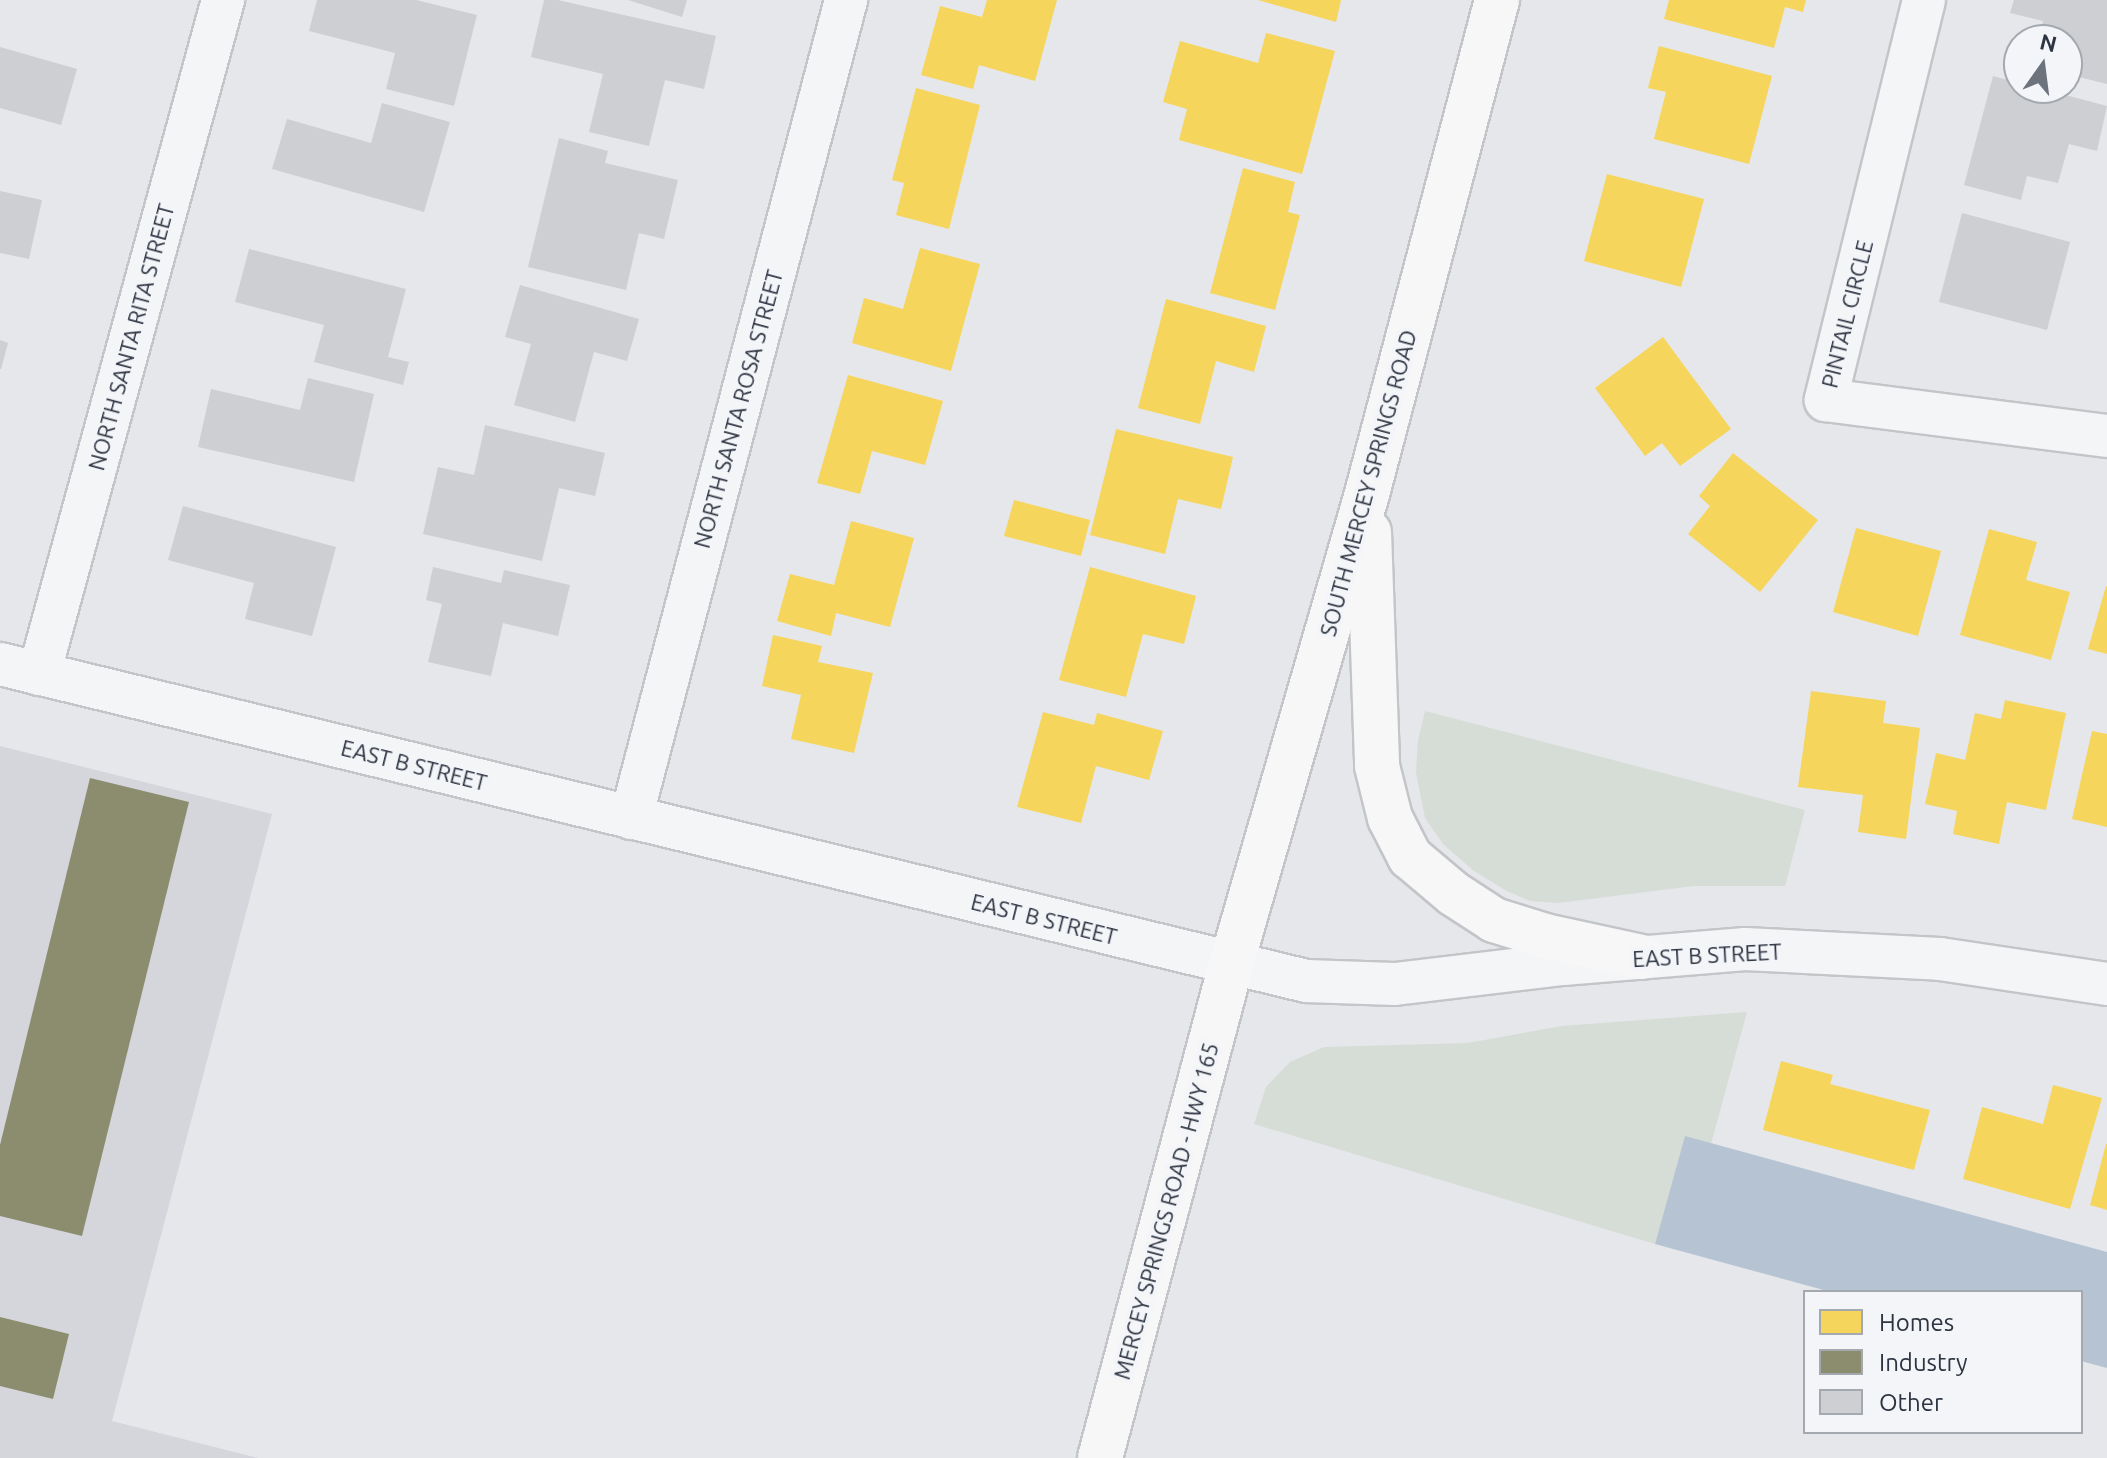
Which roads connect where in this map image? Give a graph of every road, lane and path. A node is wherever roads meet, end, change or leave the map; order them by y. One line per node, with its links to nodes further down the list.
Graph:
1 (223, 0): 7 (street, NORTH SANTA RITA STREET)
2 (846, 0): 8 (street, NORTH SANTA ROSA STREET)
3 (1497, 0): 6 (main road, SOUTH MERCEY SPRINGS ROAD)
4 (1924, 0): 5 (street, PINTAIL CIRCLE)
5 (2107, 436)
6 (1368, 490): 9 (main road); 10 (main road, SOUTH MERCEY SPRINGS ROAD)
7 (20, 669): 8 (street, EAST B STREET)
8 (631, 818): 10 (street, EAST B STREET)
9 (1642, 957): 10 (street, EAST B STREET); 11 (street, EAST B STREET)
10 (1231, 965): 12 (main road, MERCEY SPRINGS ROAD - HWY 165)
11 (2107, 984)
12 (1100, 1458)

